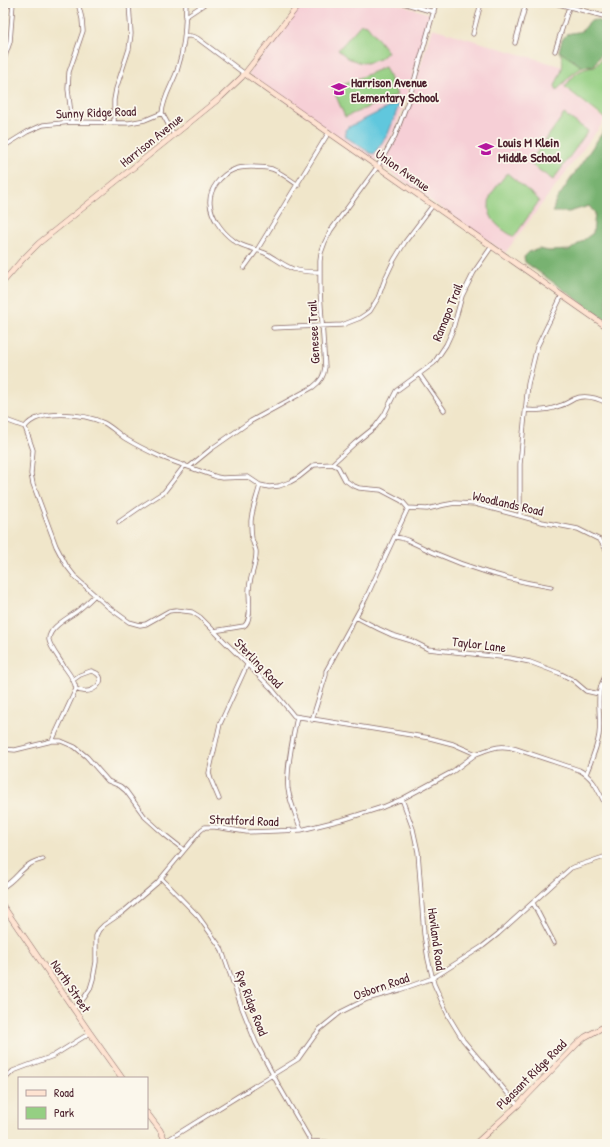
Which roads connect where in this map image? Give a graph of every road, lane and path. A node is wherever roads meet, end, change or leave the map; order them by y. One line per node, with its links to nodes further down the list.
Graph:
1 (13, 3): 13 (street); 21 (street)
2 (78, 3): 24 (street)
3 (129, 3): 25 (street)
4 (186, 3): 15 (street)
5 (206, 3): 15 (street)
6 (300, 3): 22 (main road, Harrison Avenue)
7 (403, 3): 14 (street)
8 (436, 3): 14 (street, Genesee Trail)
9 (481, 3): 17 (street)
10 (526, 3): 19 (street)
11 (555, 3): 12 (street)
12 (569, 7): 16 (street); 20 (street)
13 (3, 8)
14 (434, 12): 29 (street, Genesee Trail)
15 (185, 17): 18 (street)
16 (607, 18)
17 (473, 34)
18 (185, 36): 22 (street, Union Avenue); 23 (street)
19 (515, 43)
20 (555, 51)
21 (3, 62)
22 (245, 74): 26 (main road, Union Avenue); 27 (main road, Harrison Avenue)
23 (162, 113): 25 (street, Sunny Ridge Road); 27 (street)
24 (72, 122): 25 (street, Sunny Ridge Road); 28 (street, Sunny Ridge Road)
25 (114, 123)
26 (329, 132): 29 (main road, Union Avenue); 30 (street)
27 (174, 135): 36 (main road, Harrison Avenue)
28 (4, 145)
29 (378, 166): 31 (main road, Union Avenue); 35 (street, Genesee Trail)
30 (298, 185): 33 (street); 33 (street)
31 (433, 205): 32 (main road, Union Avenue); 38 (street)
32 (492, 246): 37 (main road, Union Avenue); 41 (street, Ramapo Trail)
33 (257, 250): 34 (street); 35 (street)
34 (244, 268)
35 (320, 272): 38 (street, Genesee Trail)
36 (3, 282)
37 (562, 295): 39 (main road, Union Avenue); 44 (street)
38 (323, 326): 40 (street); 49 (street, Genesee Trail)
39 (607, 327)
40 (273, 328)
41 (419, 374): 43 (street); 47 (street, Ramapo Trail)
42 (607, 403): 44 (street)
43 (444, 410)
44 (525, 410): 52 (street)
45 (3, 419): 46 (street)
46 (25, 427): 48 (street); 57 (street, Sterling Road)
47 (332, 464): 50 (street); 51 (street)
48 (185, 465): 49 (street); 53 (street)
49 (189, 467): 50 (street)
50 (260, 485): 59 (street)
51 (408, 508): 52 (street, Woodlands Road); 54 (street)
52 (520, 515): 55 (street, Woodlands Road)
53 (119, 522)
54 (395, 537): 56 (street); 58 (street)
55 (607, 551)
56 (551, 586)
57 (95, 595): 59 (street, Sterling Road); 62 (street)
58 (356, 617): 64 (street, Taylor Lane); 66 (street)
59 (214, 631): 60 (street, Sterling Road)
60 (247, 665): 65 (street, Sterling Road); 71 (street)
61 (607, 674): 64 (street)
62 (73, 680): 63 (street); 63 (street)
63 (76, 689): 67 (street)
64 (599, 694): 70 (street)
65 (296, 717): 66 (street); 74 (street)
66 (312, 720): 69 (street)
67 (52, 741): 68 (street); 75 (street)
68 (3, 749)
69 (476, 754): 70 (street); 72 (street, Stratford Road)
70 (586, 774): 73 (street)
71 (219, 799)
72 (402, 799): 74 (street, Stratford Road); 83 (street, Haviland Road)
73 (607, 808)
74 (301, 830): 75 (street, Stratford Road)
75 (184, 850): 78 (street, Stratford Road)
76 (607, 856): 80 (street, Osborn Road)
77 (43, 859): 79 (street)
78 (161, 878): 84 (street, Stratford Road); 87 (street, Rye Ridge Road)
79 (3, 887)
80 (534, 903): 82 (street); 83 (street, Osborn Road)
81 (3, 906): 84 (main road, North Street)
82 (554, 943)
83 (433, 978): 87 (street, Osborn Road); 90 (street, Haviland Road)
84 (73, 1009): 86 (main road, North Street)
85 (607, 1025): 90 (main road, Pleasant Ridge Road)
86 (90, 1033): 88 (main road, North Street); 89 (street)
87 (273, 1075): 92 (street, Osborn Road); 93 (street, Rye Ridge Road)
88 (121, 1077)
89 (3, 1081)
90 (518, 1105): 95 (main road, Pleasant Ridge Road)
91 (148, 1114): 92 (main road)
92 (164, 1143)
93 (310, 1143): 94 (street)
94 (338, 1144)
95 (475, 1144)

